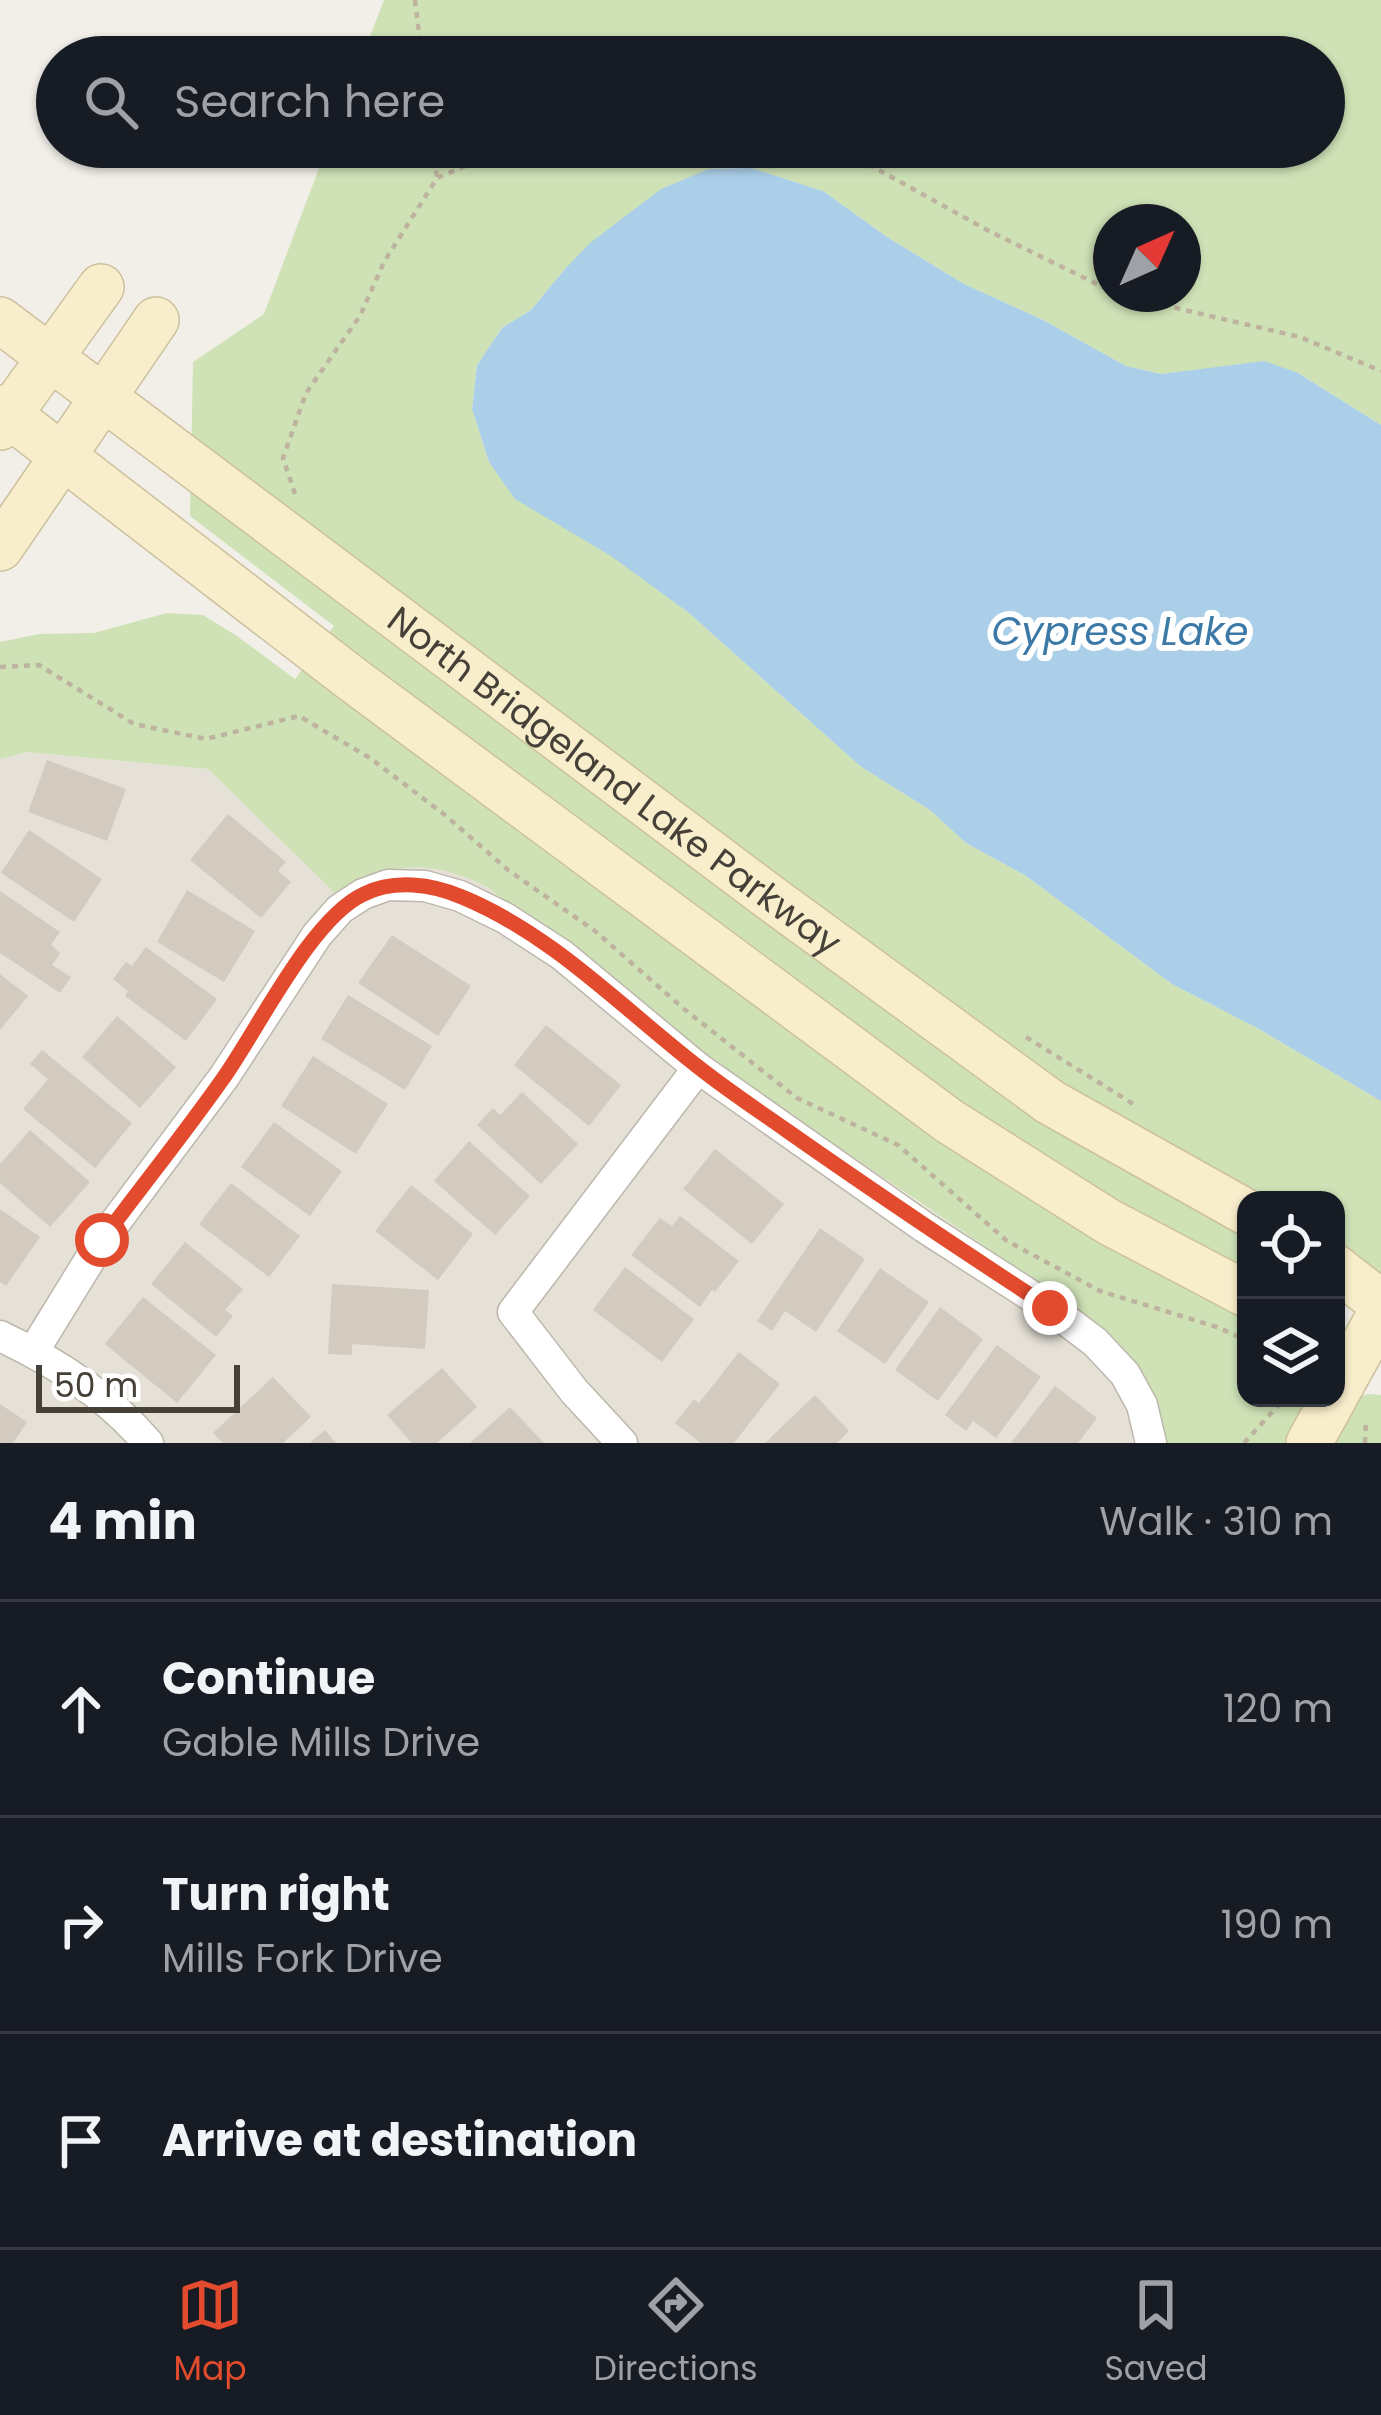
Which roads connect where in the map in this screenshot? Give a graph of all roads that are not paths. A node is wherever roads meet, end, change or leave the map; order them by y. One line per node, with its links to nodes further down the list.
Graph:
1 (101, 287): 4 (main road)
2 (0, 320): 4 (main road, North Bridgeland Lake Parkway)
3 (156, 320): 5 (main road)
4 (51, 358): 5 (main road, North Bridgeland Lake Parkway); 6 (main road)
5 (103, 397): 7 (main road); 10 (main road, North Bridgeland Lake Parkway)
6 (3, 416): 7 (main road, North Bridgeland Lake Parkway)
7 (63, 456): 8 (main road); 12 (main road, North Bridgeland Lake Parkway)
8 (0, 548)
9 (698, 1068): 16 (street); 20 (street); 21 (street)
10 (1237, 1207)
11 (1345, 1275): 13 (main road)
12 (1237, 1289)
13 (1381, 1303)
14 (1381, 1313): 17 (main road)
15 (0, 1336): 16 (street)
16 (33, 1352): 19 (street)
17 (1358, 1354)
18 (1329, 1407): 22 (main road)
19 (148, 1443)
20 (622, 1443)
21 (1151, 1443)
22 (1309, 1443)

